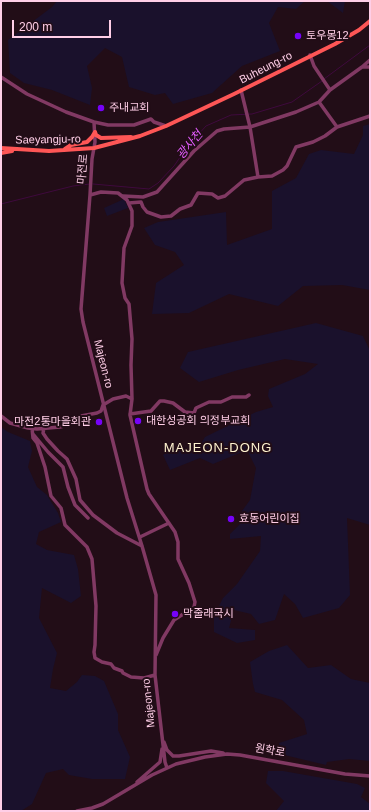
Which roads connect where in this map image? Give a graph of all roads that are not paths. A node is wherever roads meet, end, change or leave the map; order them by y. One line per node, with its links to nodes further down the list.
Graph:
1 (370, 21): 2 (main road, Buheung-ro)
2 (310, 55): 7 (main road, Buheung-ro); 8 (street)
3 (370, 60): 4 (street)
4 (362, 67): 5 (street); 8 (street)
5 (370, 67)
6 (1, 77): 11 (street)
7 (241, 90): 12 (street); 13 (main road, Buheung-ro)
8 (330, 90): 9 (street)
9 (319, 102): 12 (street); 14 (street)
10 (370, 116): 14 (street)
11 (94, 122): 13 (street); 15 (street)
12 (250, 125): 20 (street); 22 (street)
13 (166, 126): 16 (main road, Buheung-ro)
14 (337, 127): 20 (street)
15 (95, 132): 16 (main road); 17 (street); 19 (main road)
16 (140, 136): 17 (main road, Buheung-ro)
17 (94, 148): 19 (main road, Saeyangju-ro); 21 (street, 마전로)
18 (1, 149): 19 (main road, Saeyangju-ro)
19 (64, 150)
20 (258, 177): 23 (street)
21 (90, 193): 22 (street); 26 (street, Majeon-ro)
22 (123, 196): 23 (street)
23 (129, 203): 25 (street)
24 (249, 395): 27 (street)
25 (132, 399): 26 (street); 27 (street)
26 (104, 405): 30 (street); 34 (street, Majeon-ro)
27 (130, 414): 33 (street)
28 (1, 416): 29 (street)
29 (32, 428): 30 (street); 31 (street)
30 (44, 428): 35 (street)
31 (33, 434): 32 (street); 37 (street)
32 (88, 518)
33 (169, 523): 34 (street); 36 (street)
34 (140, 537): 35 (street, Majeon-ro)
35 (142, 546): 36 (street, Majeon-ro)
36 (155, 658): 37 (street, Majeon-ro)
37 (155, 675): 38 (street, Majeon-ro)
38 (162, 732): 39 (street); 40 (street, Majeon-ro); 42 (street)
39 (227, 754): 40 (street, 원학로); 41 (street, 원학로)
40 (167, 768): 42 (street)
41 (370, 776)
42 (132, 787): 43 (street)
43 (77, 811)

